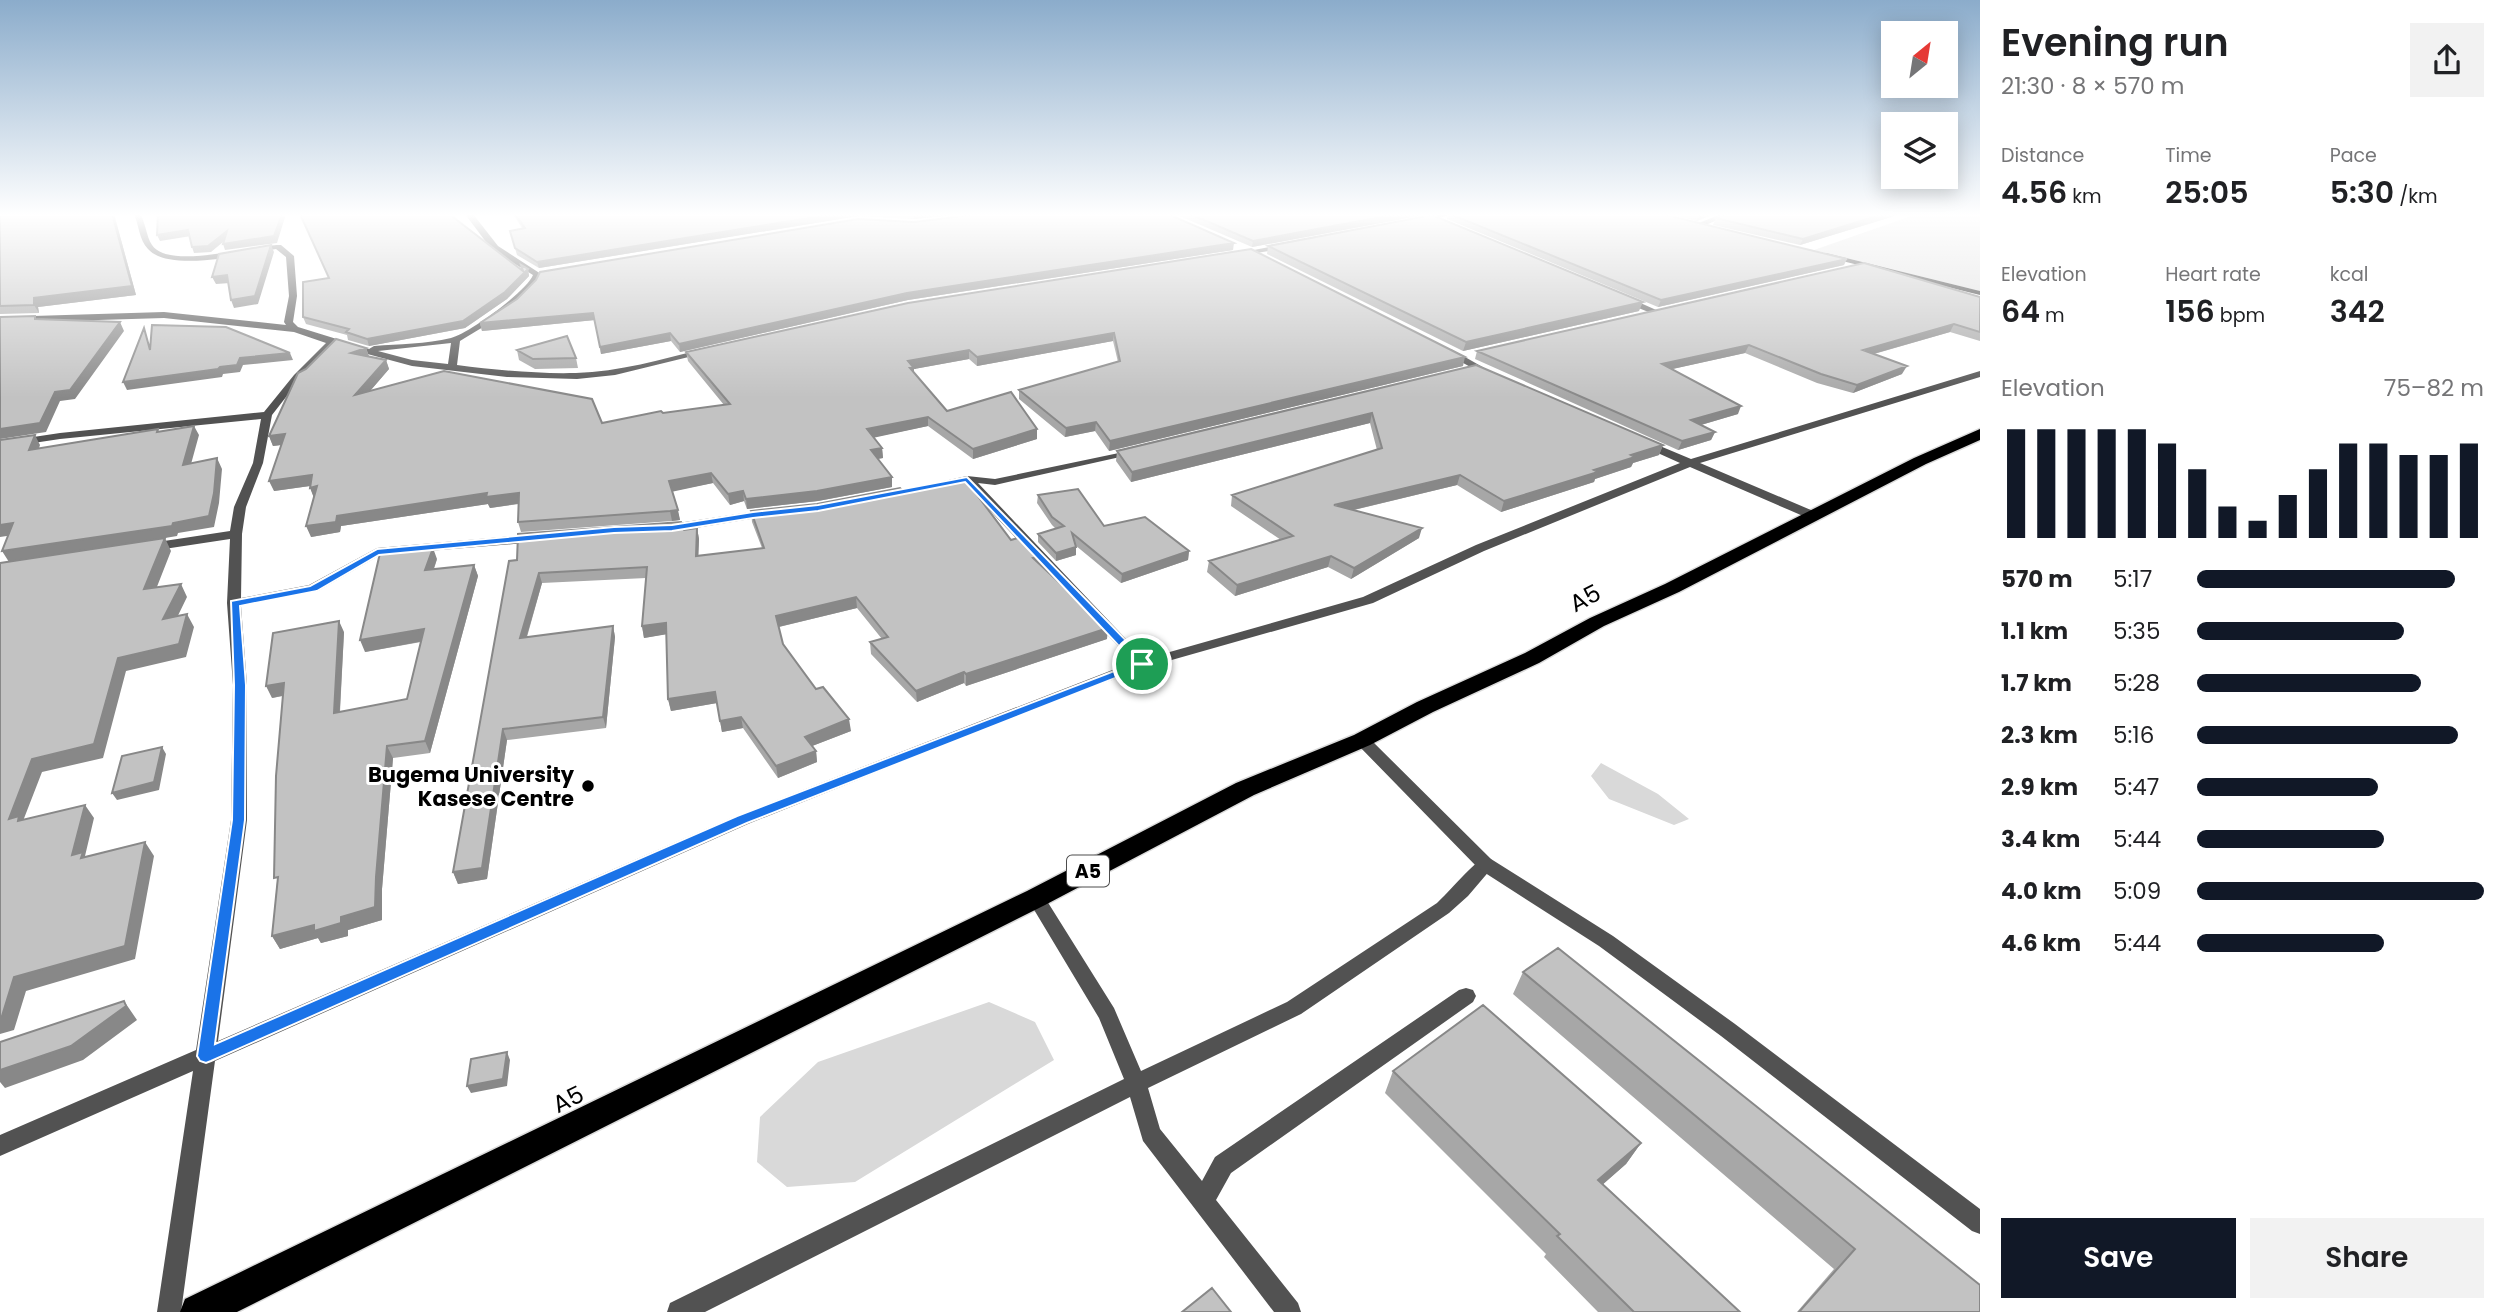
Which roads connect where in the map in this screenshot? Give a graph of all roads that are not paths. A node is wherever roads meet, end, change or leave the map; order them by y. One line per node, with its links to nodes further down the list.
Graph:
1 (291, 275): 10 (street)
2 (537, 275): 11 (street)
3 (1911, 275): 5 (street)
4 (1609, 293): 7 (street)
5 (1980, 293)
6 (1672, 310): 7 (street)
7 (1659, 313): 8 (street)
8 (1646, 316)
9 (1, 320): 10 (street)
10 (295, 329): 12 (street)
11 (456, 340): 14 (street); 18 (street)
12 (332, 342): 14 (street); 21 (street)
13 (1439, 346): 17 (street)
14 (361, 348): 18 (street)
15 (718, 349): 18 (street)
16 (1475, 354): 17 (street)
17 (1462, 357): 20 (street)
18 (452, 367)
19 (1980, 374): 26 (street)
20 (1501, 379)
21 (267, 415): 24 (street); 32 (street)
22 (1980, 434): 30 (highway, A5 / A5)
23 (1639, 440): 26 (street)
24 (0, 445)
25 (1144, 449): 27 (street)
26 (1689, 463): 30 (street); 36 (street)
27 (967, 479): 28 (street); 36 (street)
28 (940, 485)
29 (779, 512): 31 (street)
30 (1814, 516): 37 (highway, A5 / A5)
31 (649, 529)
32 (236, 534): 34 (street); 35 (street)
33 (551, 536): 35 (street)
34 (131, 550)
35 (234, 603): 41 (street)
36 (1142, 664): 41 (street)
37 (1362, 740): 38 (street); 39 (highway, A5 / A5)
38 (1485, 864): 42 (street); 45 (street)
39 (1037, 898): 42 (street); 47 (highway, A5 / A5)
40 (1466, 996): 44 (street)
41 (206, 1056): 43 (street); 46 (street)
42 (1136, 1083): 44 (street); 48 (street)
43 (0, 1146)
44 (1203, 1200): 49 (street)
45 (1980, 1223)
46 (169, 1312)
47 (198, 1312)
48 (679, 1312)
49 (1289, 1312)

